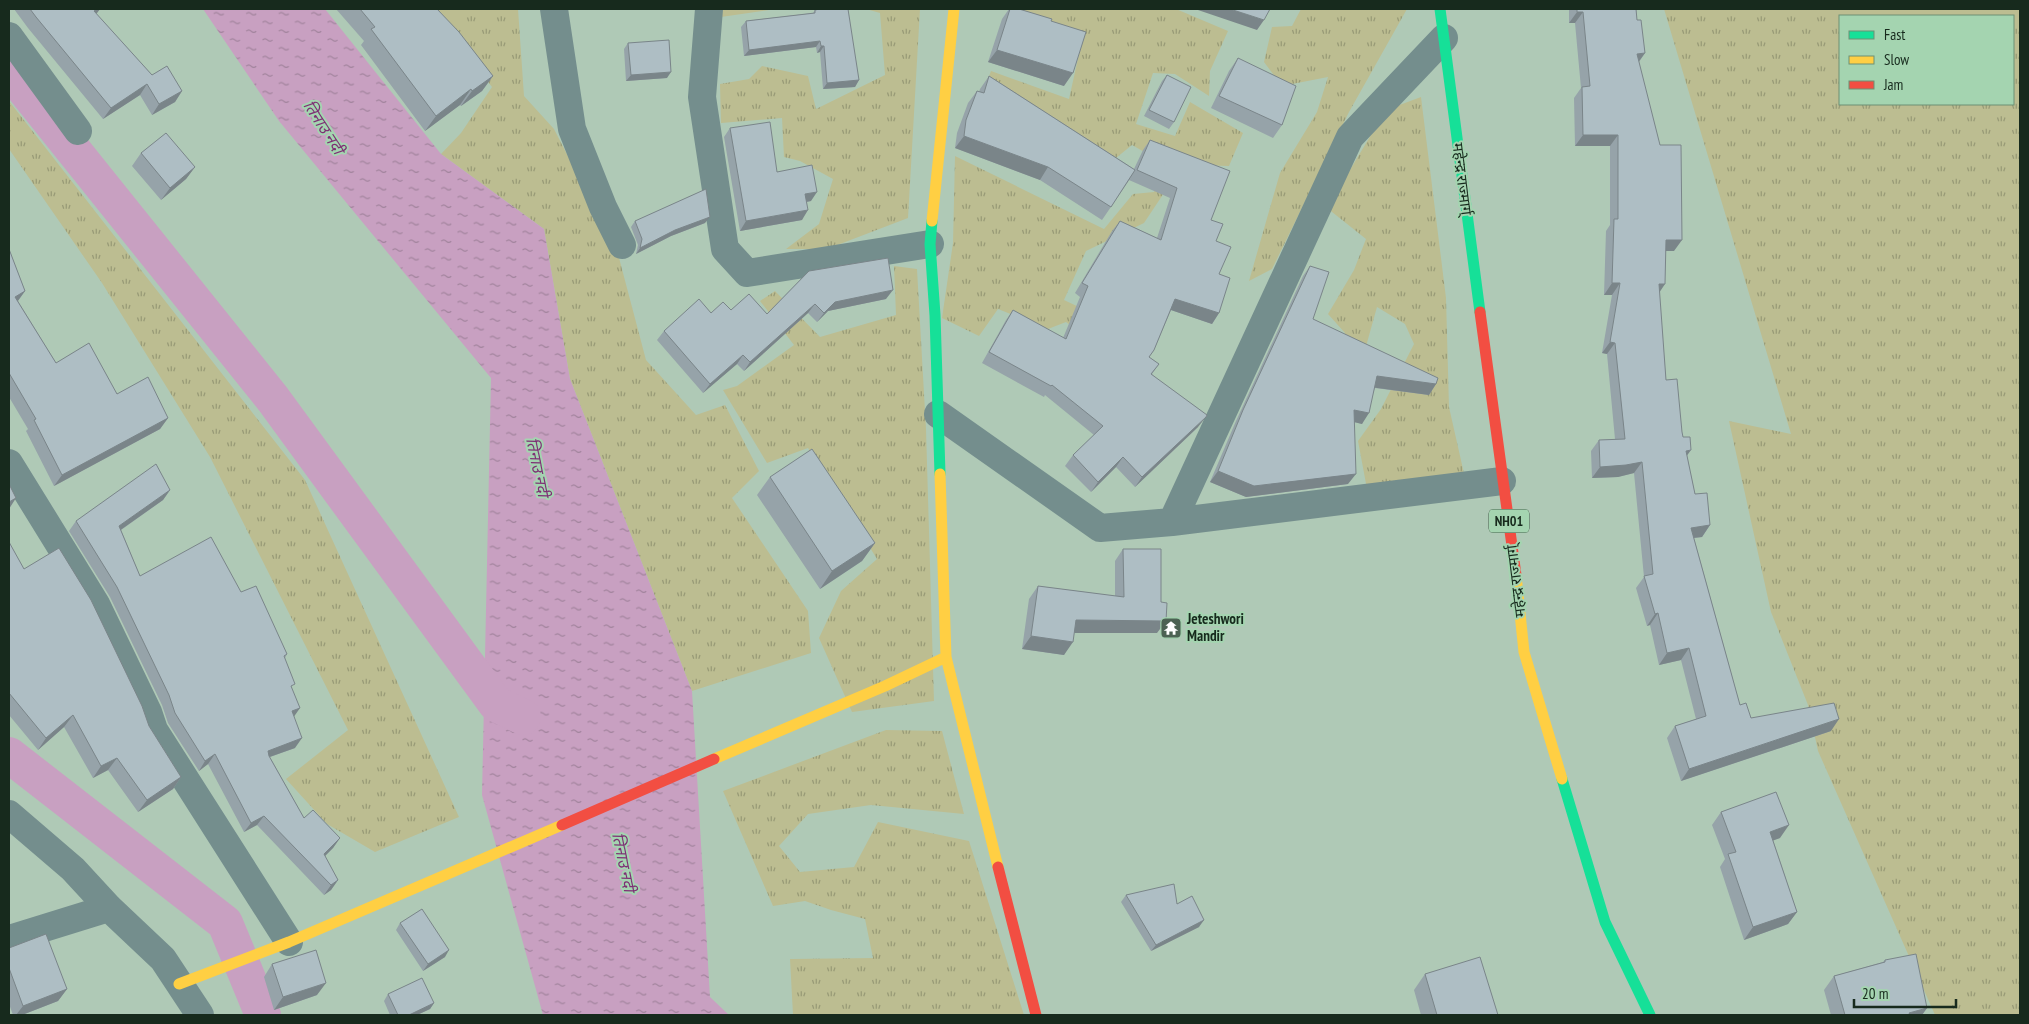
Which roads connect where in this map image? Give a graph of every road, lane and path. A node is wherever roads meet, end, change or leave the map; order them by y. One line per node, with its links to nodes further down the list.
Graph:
1 (554, 9): 9 (street)
2 (709, 9): 8 (street)
3 (954, 9): 8 (main road)
4 (1440, 9): 6 (main road, महेन्द्र राज्मार्ग् / NH01)
5 (9, 36): 7 (street)
6 (1444, 38): 12 (main road, महेन्द्र राज्मार्ग् / NH01); 13 (street)
7 (78, 131)
8 (930, 244): 10 (main road)
9 (622, 245)
10 (938, 414): 13 (street); 14 (main road)
11 (9, 463): 18 (street)
12 (1502, 481): 13 (street); 22 (main road, महेन्द्र राज्मार्ग् / NH01)
13 (1172, 522)
14 (946, 658): 18 (main road); 21 (main road)
15 (9, 814): 16 (street)
16 (109, 908): 17 (street); 19 (street)
17 (9, 938)
18 (289, 942): 19 (main road)
19 (179, 984): 20 (street)
20 (200, 1015)
21 (1036, 1015)
22 (1650, 1015)

